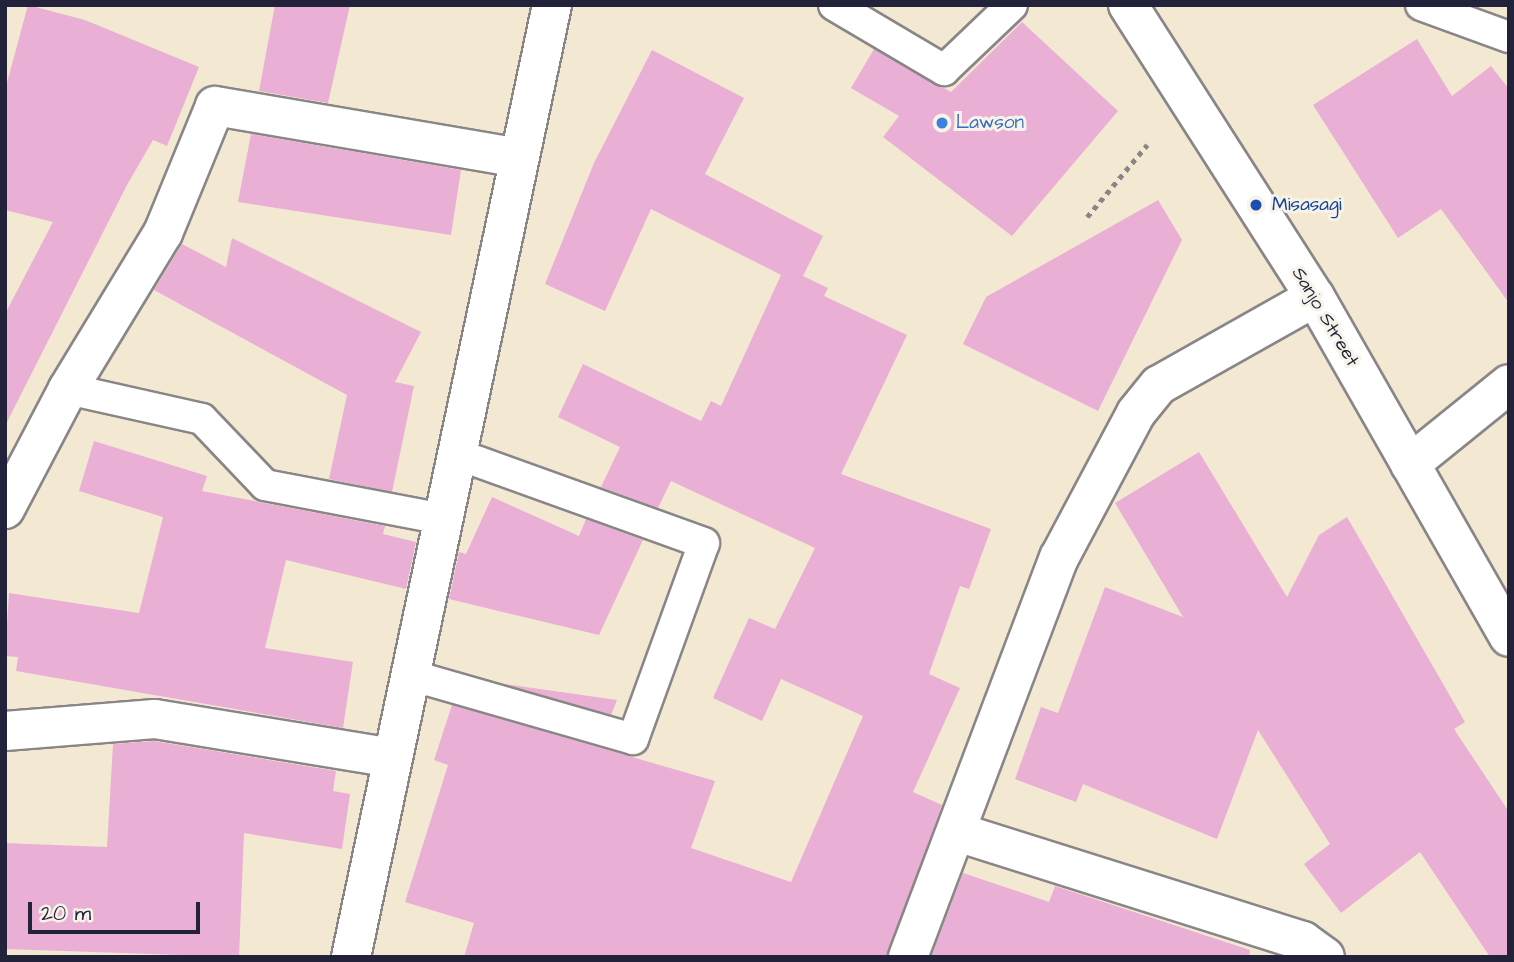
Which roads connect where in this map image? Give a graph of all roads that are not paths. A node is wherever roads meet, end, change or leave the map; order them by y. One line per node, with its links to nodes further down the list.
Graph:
1 (552, 5): 7 (street)
2 (834, 5): 3 (lane)
3 (1012, 5)
4 (1128, 5): 8 (street, Sanjo Street)
5 (1421, 5): 6 (lane)
6 (1509, 37)
7 (519, 158): 10 (street); 11 (street)
8 (1315, 297): 12 (street, Sanjo Street); 19 (street)
9 (1509, 384): 12 (street)
10 (68, 389): 13 (street); 14 (lane)
11 (457, 454): 14 (street); 16 (lane)
12 (1410, 464): 15 (street, Sanjo Street)
13 (5, 509)
14 (443, 519): 16 (street)
15 (1509, 637)
16 (410, 675): 18 (street)
17 (5, 731): 18 (street)
18 (393, 758): 21 (street)
19 (957, 832): 20 (street); 22 (street)
20 (1308, 951)
21 (351, 957)
22 (908, 957)

